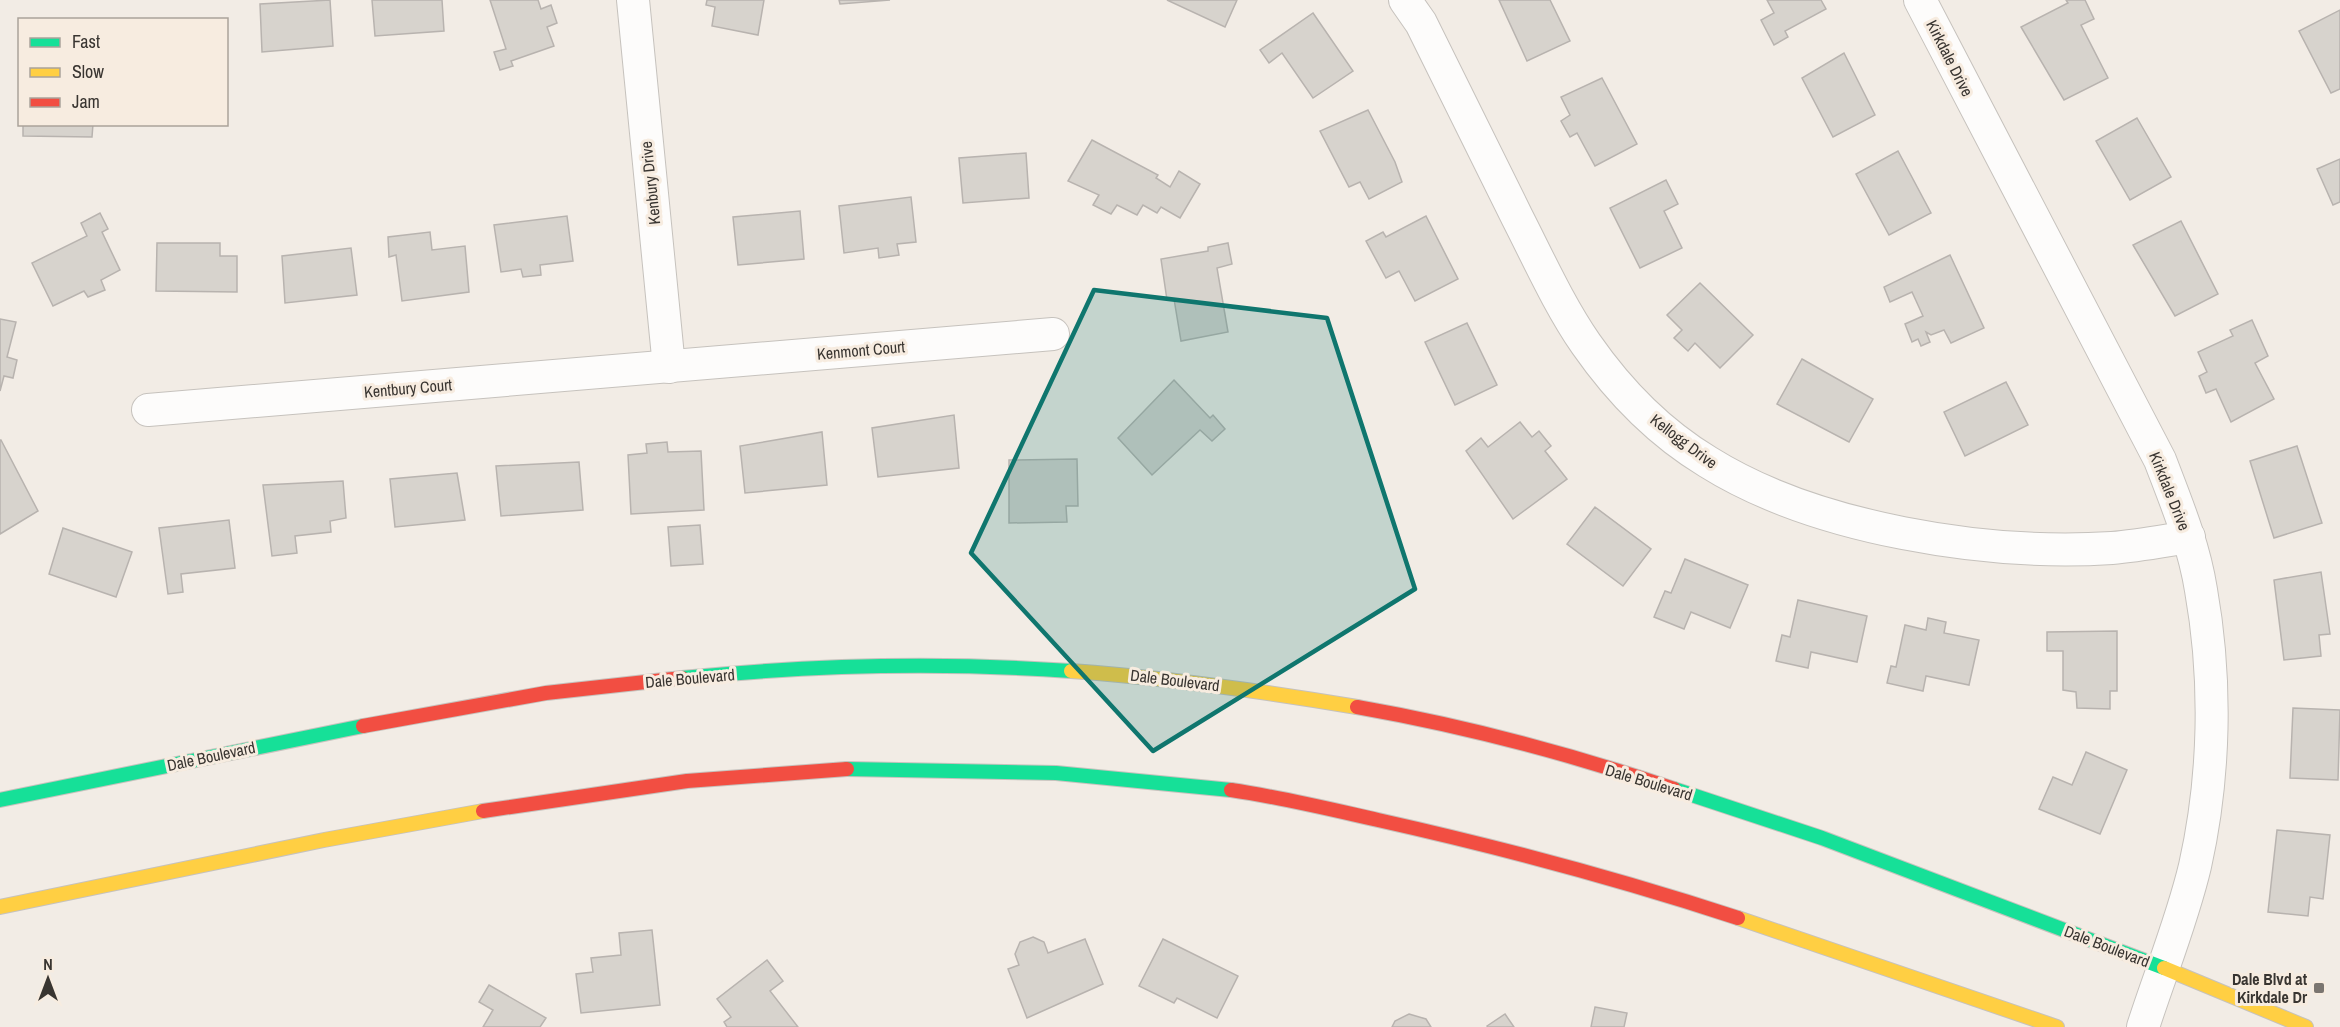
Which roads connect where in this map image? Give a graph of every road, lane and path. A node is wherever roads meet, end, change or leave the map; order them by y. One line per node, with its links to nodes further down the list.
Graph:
1 (633, 0): 5 (street, Kenbury Drive)
2 (1406, 0): 7 (street, Kellogg Drive)
3 (1920, 0): 7 (street, Kirkdale Drive)
4 (1053, 334): 5 (street, Kenmont Court)
5 (669, 367): 6 (street, Kentbury Court)
6 (148, 410)
7 (2189, 537): 10 (street, Kirkdale Drive)
8 (0, 800): 10 (main road, Dale Boulevard)
9 (0, 907): 11 (main road)
10 (2162, 968): 12 (street, Kirkdale Drive); 13 (main road, Dale Boulevard)
11 (2057, 1027)
12 (2143, 1027)
13 (2306, 1027)

